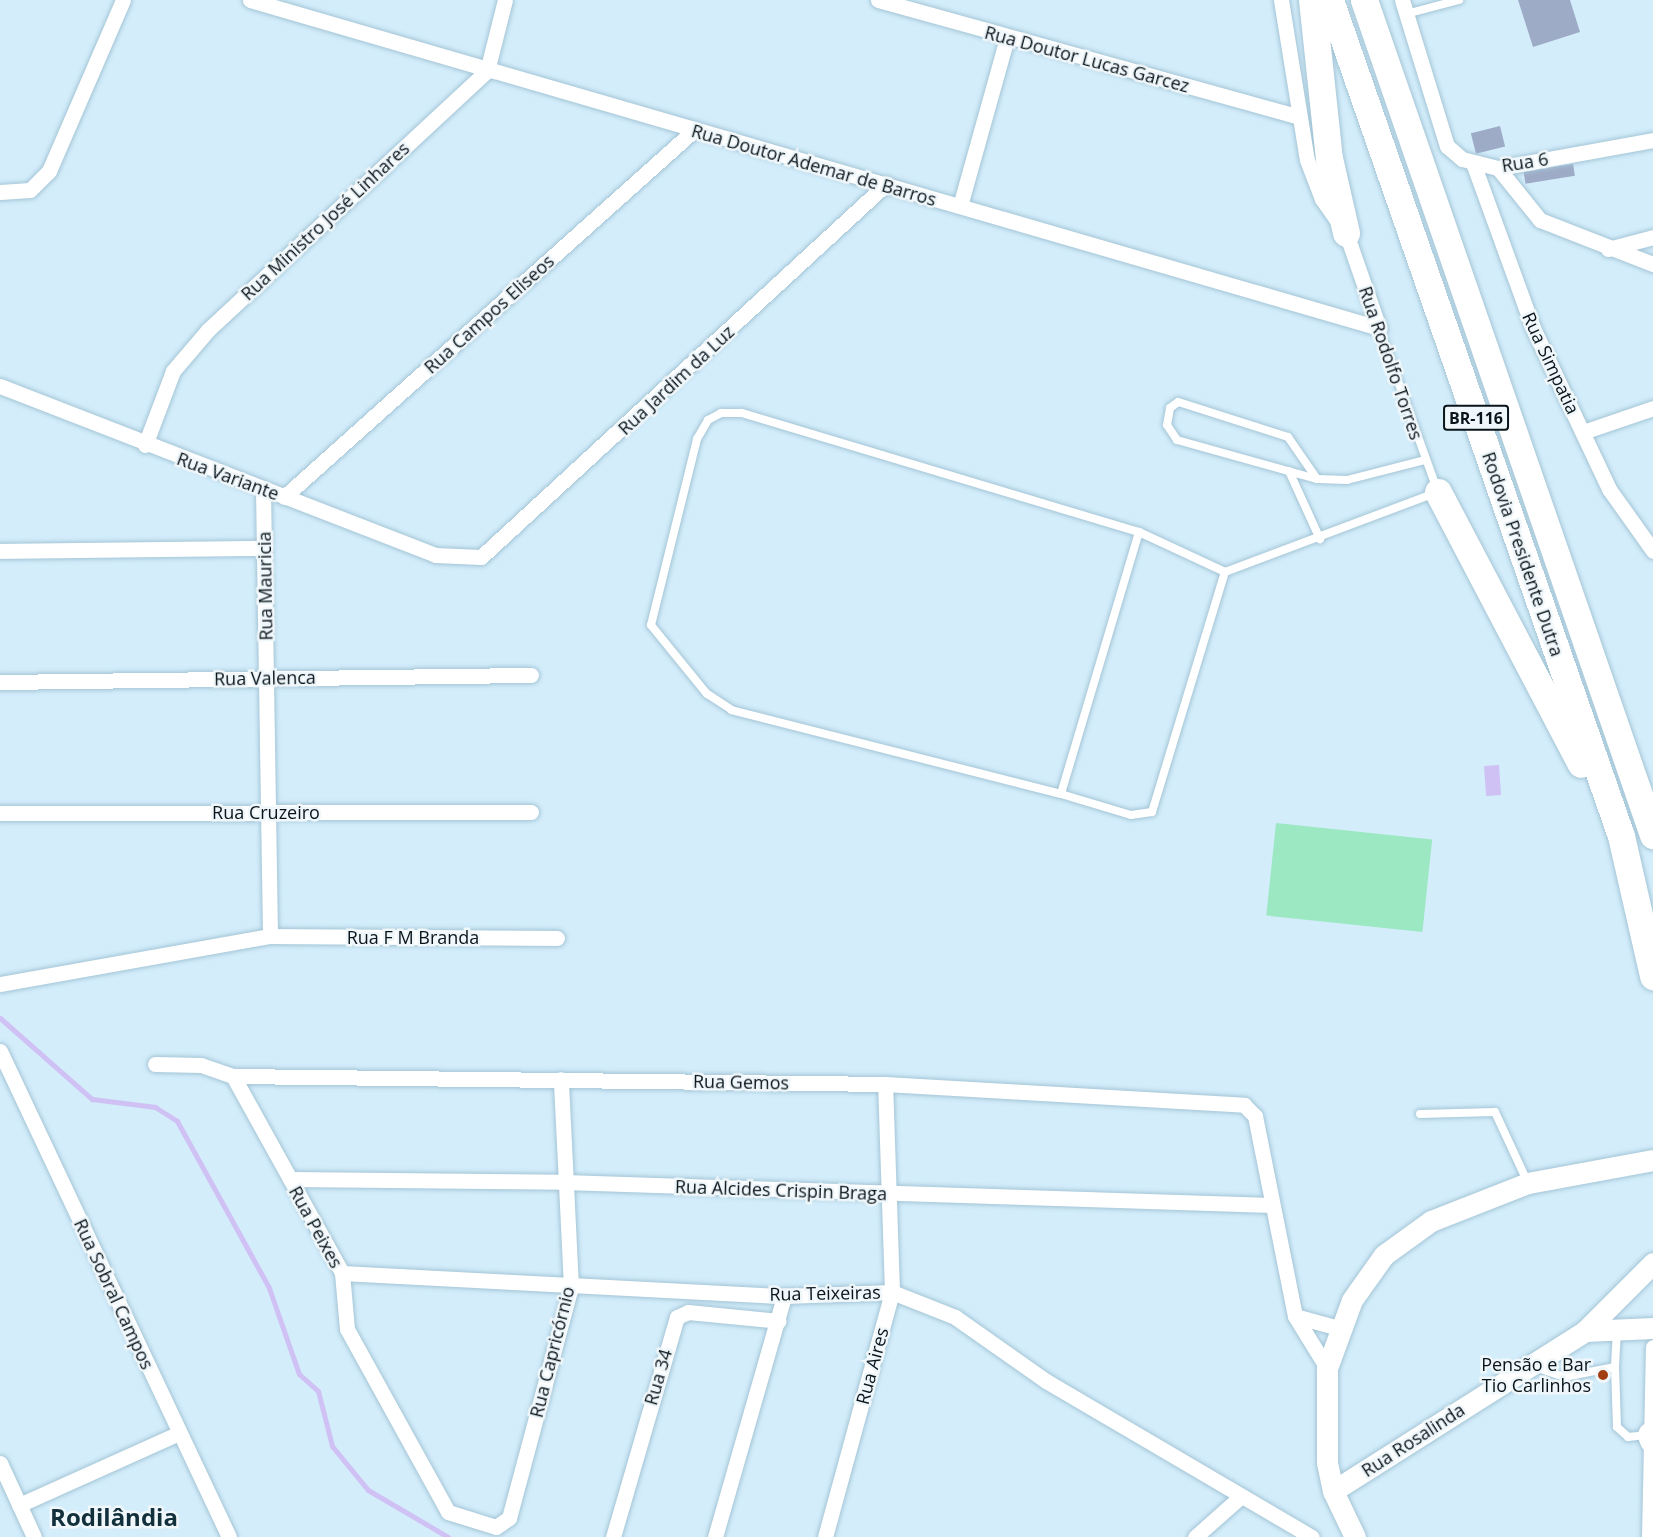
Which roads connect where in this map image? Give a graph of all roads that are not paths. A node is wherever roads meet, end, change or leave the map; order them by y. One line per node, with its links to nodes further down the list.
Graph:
1 (123, 0): 20 (street)
2 (250, 0): 13 (street, Rua Doutor Ademar de Barros)
3 (505, 0): 13 (street)
4 (878, 0): 12 (street, Rua Doutor Lucas Garcez)
5 (1281, 0): 14 (street, Rua Rodolfo Torres)
6 (1312, 0): 22 (highway)
7 (1330, 0): 52 (highway, Rodovia Presidente Dutra / BR-116)
8 (1364, 0): 26 (highway, Rodovia Presidente Dutra / BR-116)
9 (1377, 0): 26 (highway)
10 (1459, 0): 11 (lane)
11 (1404, 7): 17 (street, Rua 6)
12 (1007, 38): 14 (street, Rua Doutor Lucas Garcez); 21 (street)
13 (487, 70): 15 (street, Rua Doutor Ademar de Barros); 31 (street, Rua Ministro José Linhares)
14 (1296, 116): 22 (street, Rua Rodolfo Torres)
15 (693, 131): 19 (street, Rua Doutor Ademar de Barros); 37 (street, Rua Campos Eliseos)
16 (1653, 140): 18 (street, Rua 6)
17 (1473, 163): 18 (street, Rua 6); 30 (street, Rua Simpatia)
18 (1498, 168): 24 (street)
19 (886, 184): 21 (street, Rua Doutor Ademar de Barros); 43 (street, Rua Jardim da Luz)
20 (0, 192)
21 (960, 206): 27 (street, Rua Doutor Ademar de Barros)
22 (1346, 233): 27 (street, Rua Rodolfo Torres)
23 (1653, 237): 24 (street)
24 (1608, 249): 25 (street)
25 (1653, 264)
26 (1471, 311): 53 (highway, Rodovia Presidente Dutra / BR-116)
27 (1379, 328): 32 (lane, Rua Rodolfo Torres)
28 (0, 386): 31 (street, Rua Variante)
29 (1653, 408): 30 (street)
30 (1583, 432): 42 (street, Rua Simpatia)
31 (145, 445): 35 (street, Rua Variante)
32 (1425, 460): 34 (lane); 36 (lane, Rua Rodolfo Torres)
33 (1289, 471): 34 (lane); 34 (lane); 39 (lane)
34 (1317, 479)
35 (263, 489): 37 (street, Rua Variante); 40 (street, Rua Mauricia)
36 (1438, 492): 39 (lane); 52 (highway)
37 (284, 496): 43 (street, Rua Variante)
38 (1139, 532): 44 (lane); 48 (lane); 48 (lane)
39 (1320, 539): 44 (lane)
40 (264, 548): 41 (street); 46 (street, Rua Mauricia)
41 (0, 551)
42 (1653, 551)
43 (458, 560)
44 (1225, 573): 48 (lane)
45 (531, 675): 46 (street, Rua Valenca)
46 (267, 677): 47 (street, Rua Valenca); 49 (street, Rua Mauricia)
47 (0, 682)
48 (1061, 794)
49 (269, 812): 50 (street, Rua Cruzeiro); 51 (street, Rua Cruzeiro); 54 (street, Rua Mauricia)
50 (531, 812)
51 (0, 813)
52 (1621, 836): 56 (highway, Rodovia Presidente Dutra / BR-116)
53 (1653, 836)
54 (270, 936): 55 (street, Rua F M Branda); 57 (street, Rua F M Branda)
55 (557, 938)
56 (1653, 976)
57 (0, 984)
58 (0, 1051): 85 (street, Rua Sobral Campos)
59 (155, 1064): 60 (street, Rua Gemos)
60 (233, 1076): 61 (street, Rua Gemos); 65 (street, Rua Peixes)
61 (561, 1079): 62 (street, Rua Gemos); 66 (street, Rua Capricórnio)
62 (885, 1084): 68 (street, Rua Aires); 69 (street, Rua Gemos)
63 (1420, 1113): 67 (lane)
64 (1644, 1161): 67 (main road)
65 (290, 1179): 66 (street, Rua Alcides Crispin Braga); 71 (street, Rua Peixes)
66 (564, 1182): 68 (street, Rua Alcides Crispin Braga); 72 (street, Rua Capricórnio)
67 (1528, 1183): 79 (main road)
68 (890, 1194): 69 (street, Rua Alcides Crispin Braga); 73 (street, Rua Aires)
69 (1272, 1205): 75 (street)
70 (1653, 1263): 80 (main road, Rua Rosalinda)
71 (342, 1274): 72 (street, Rua Teixeiras); 91 (street, Rua Peixes)
72 (571, 1287): 74 (street, Rua Teixeiras); 91 (street, Rua Capricórnio)
73 (892, 1292): 74 (street, Rua Teixeiras); 89 (street, Rua Teixeiras); 96 (street, Rua Aires)
74 (784, 1296): 76 (street)
75 (1295, 1316): 79 (street); 84 (street)
76 (779, 1321): 94 (street, Rua 34); 95 (street)
77 (1618, 1327): 78 (main road, Rua Rosalinda); 80 (main road, Rua Rosalinda); 83 (lane)
78 (1653, 1328)
79 (1342, 1329): 84 (main road)
80 (1585, 1331): 82 (main road, Rua Rosalinda)
81 (1653, 1347): 86 (street)
82 (1531, 1365): 83 (lane); 88 (main road, Rua Rosalinda)
83 (1615, 1366): 86 (lane)
84 (1327, 1368): 88 (main road)
85 (179, 1432): 90 (street); 93 (street, Rua Sobral Campos)
86 (1652, 1437): 100 (street)
87 (0, 1463): 90 (street)
88 (1333, 1491): 99 (main road)
89 (1239, 1498): 97 (street); 98 (street, Rua Teixeiras)
90 (19, 1505): 92 (street)
91 (448, 1512)
92 (34, 1537)
93 (229, 1537)
94 (613, 1537)
95 (715, 1537)
96 (825, 1537)
97 (1195, 1537)
98 (1312, 1537)
99 (1355, 1537)
100 (1648, 1537)

